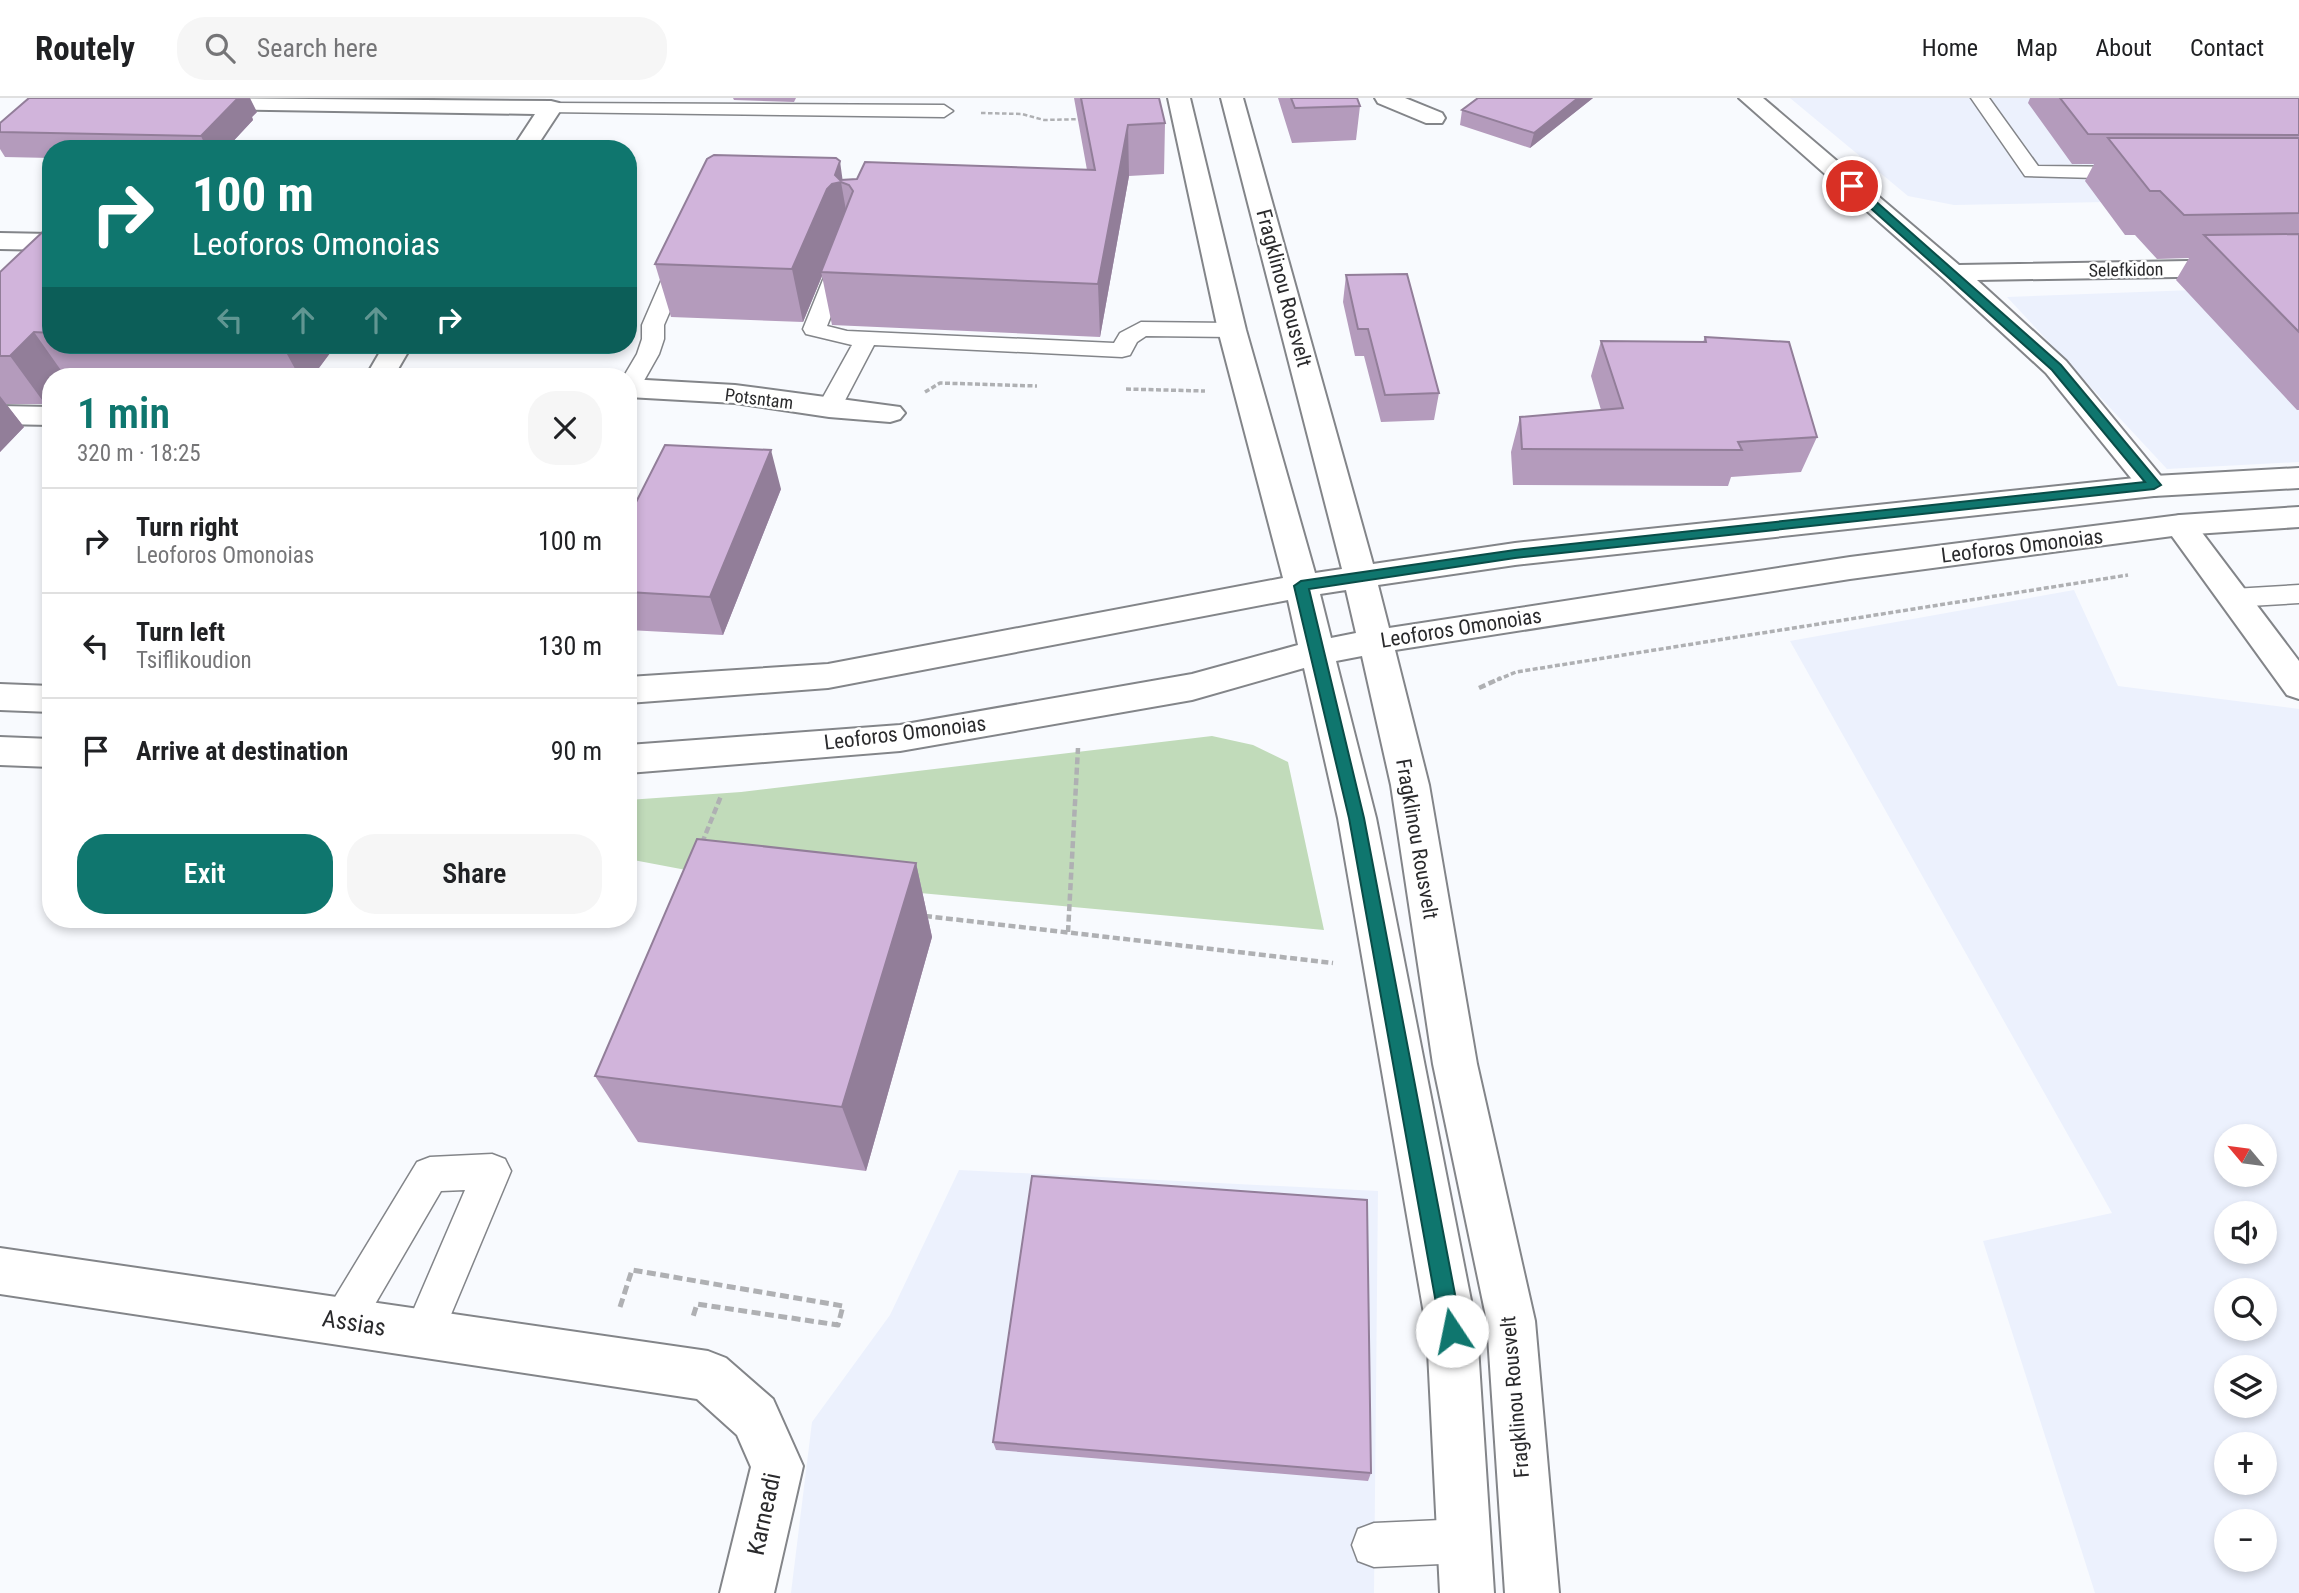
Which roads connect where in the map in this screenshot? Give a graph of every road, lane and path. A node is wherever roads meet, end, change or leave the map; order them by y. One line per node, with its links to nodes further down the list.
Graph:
1 (1179, 98): 19 (main road)
2 (1232, 98): 35 (main road, Fragklinou Rousvelt)
3 (1385, 98): 10 (main road)
4 (1750, 98): 18 (main road)
5 (1980, 98): 12 (lane)
6 (175, 102): 7 (main road)
7 (551, 108): 8 (lane); 11 (main road)
8 (944, 111): 9 (path)
9 (1085, 118)
10 (1434, 118)
11 (529, 140)
12 (2152, 173)
13 (691, 236): 21 (lane)
14 (0, 241): 15 (main road)
15 (42, 242)
16 (849, 242): 20 (lane)
17 (2299, 267): 18 (main road, Selefkidon)
18 (1953, 273): 31 (main road)
19 (1232, 330): 20 (lane); 36 (main road)
20 (867, 338): 26 (lane)
21 (637, 374)
22 (1049, 387): 27 (path)
23 (637, 388): 26 (main road, Potsntam)
24 (1117, 388): 25 (path)
25 (1213, 391)
26 (829, 408): 27 (main road, Potsntam)
27 (890, 413)
28 (0, 415): 29 (main road)
29 (42, 416)
30 (2299, 478): 31 (main road)
31 (2154, 485): 35 (main road)
32 (2299, 517): 33 (main road, Leoforos Omonoias)
33 (2180, 525): 34 (main road); 39 (main road, Leoforos Omonoias)
34 (2204, 560): 38 (main road); 42 (path)
35 (1359, 576): 36 (main road); 39 (main road, Fragklinou Rousvelt)
36 (1301, 586): 40 (main road); 43 (main road)
37 (2299, 594): 38 (lane)
38 (2233, 598): 41 (main road)
39 (1376, 642): 40 (main road, Leoforos Omonoias); 65 (main road, Fragklinou Rousvelt)
40 (1317, 652): 49 (main road, Leoforos Omonoias); 61 (main road)
41 (2299, 687)
42 (1479, 688)
43 (637, 689)
44 (0, 697): 45 (main road)
45 (42, 699)
46 (1079, 743): 53 (path)
47 (0, 751): 48 (main road)
48 (42, 753)
49 (637, 758)
50 (725, 785): 51 (path)
51 (699, 850)
52 (917, 915): 53 (path)
53 (1068, 932): 54 (path)
54 (1335, 964)
55 (0, 1271): 58 (main road, Assias)
56 (623, 1296): 57 (path)
57 (697, 1304)
58 (343, 1321): 59 (main road, Assias); 59 (lane)
59 (423, 1334): 60 (main road, Assias)
60 (708, 1376): 63 (main road, Karneadi)
61 (1464, 1541): 62 (lane); 64 (main road)
62 (1374, 1545)
63 (747, 1593)
64 (1467, 1593)
65 (1532, 1593)

